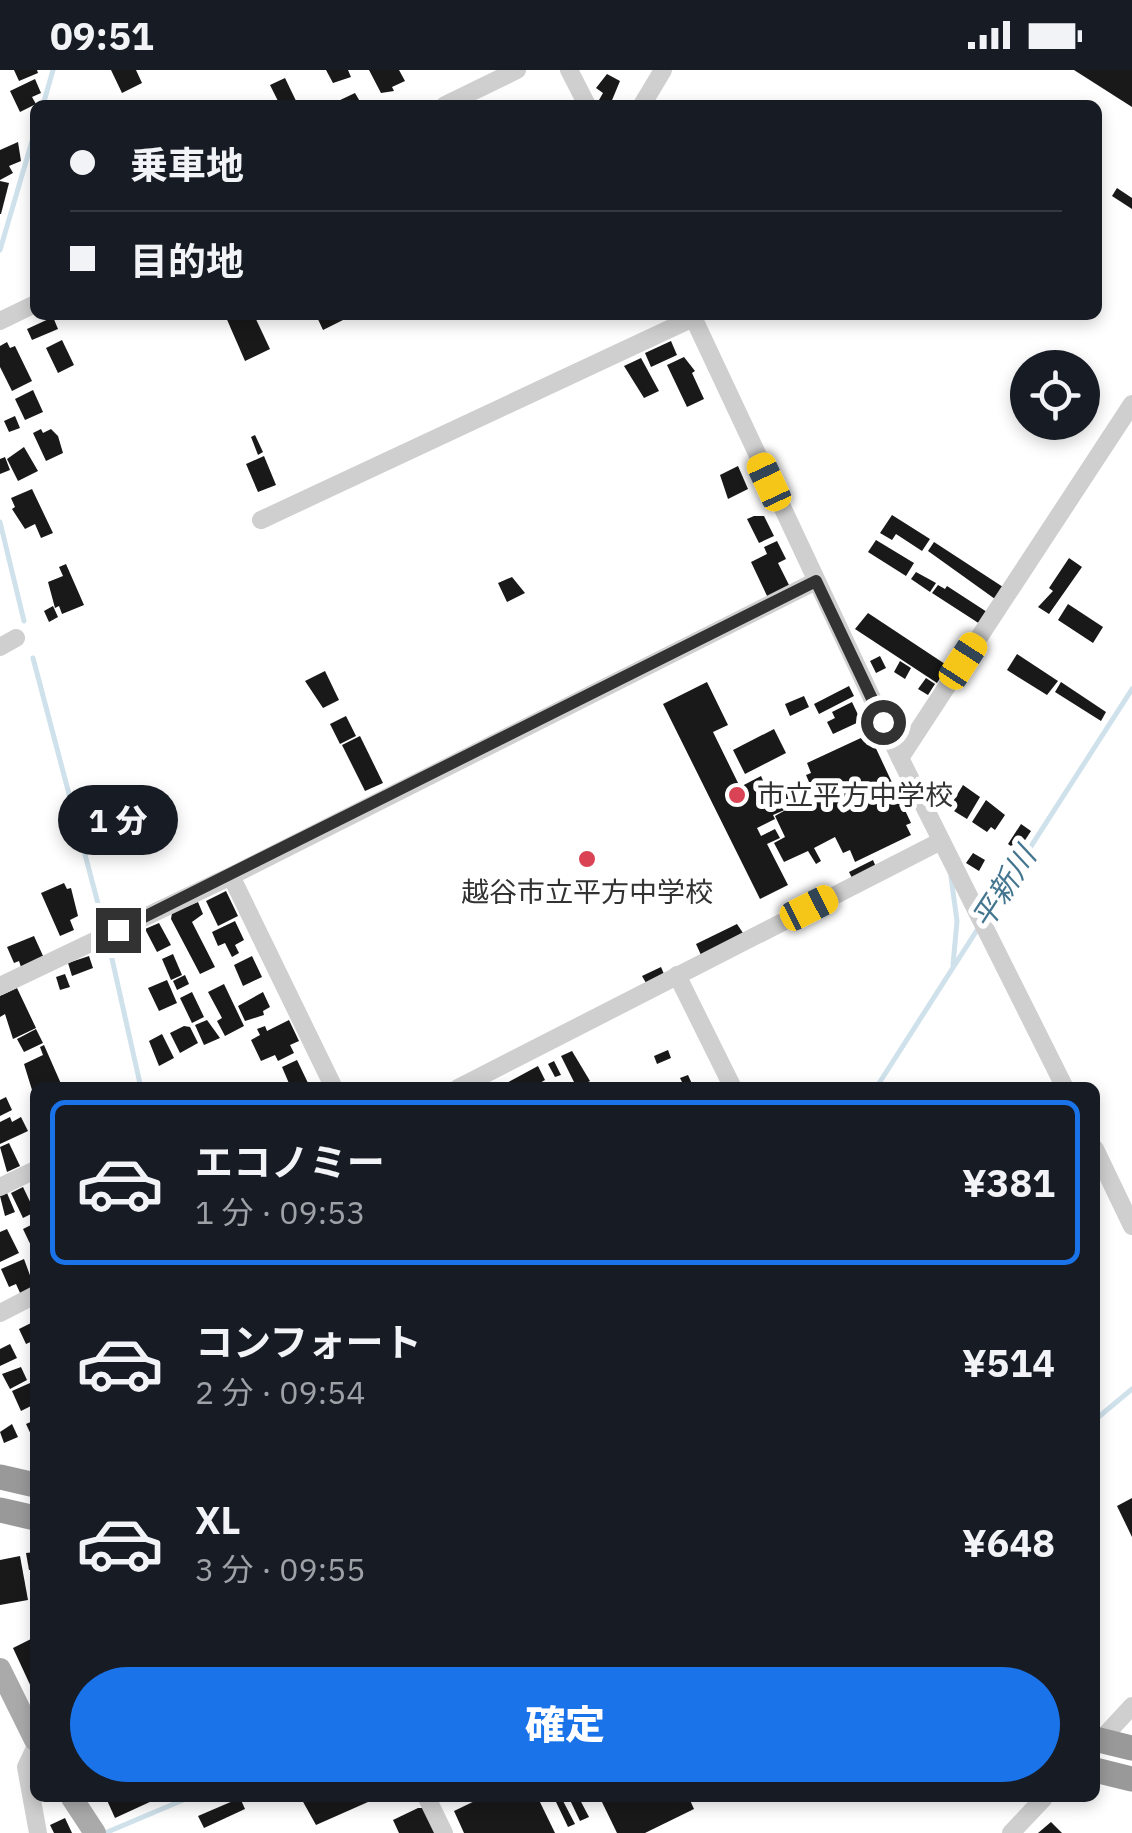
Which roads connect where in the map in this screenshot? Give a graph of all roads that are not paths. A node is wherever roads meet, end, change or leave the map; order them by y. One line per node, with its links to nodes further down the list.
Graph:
1 (517, 70): 4 (street)
2 (569, 70): 5 (street)
3 (663, 70): 6 (street)
4 (455, 100)
5 (584, 100)
6 (645, 100)
7 (30, 306): 10 (street)
8 (684, 320): 12 (street)
9 (694, 320): 13 (street)
10 (0, 321)
11 (1132, 404): 14 (street)
12 (260, 520)
13 (816, 581): 14 (street); 16 (street)
14 (900, 758): 15 (street)
15 (941, 840): 17 (street); 22 (street)
16 (231, 876): 18 (street); 19 (street)
17 (677, 976): 20 (street); 21 (street)
18 (0, 986)
19 (331, 1082)
20 (470, 1082)
21 (729, 1082)
22 (1063, 1082)
23 (1100, 1159): 26 (street)
24 (30, 1173): 25 (street)
25 (0, 1188)
26 (1132, 1226)
27 (30, 1297): 28 (street)
28 (0, 1312)
29 (0, 1477): 30 (highway)
30 (30, 1484)
31 (0, 1510): 32 (highway)
32 (30, 1517)
33 (0, 1669): 35 (main road)
34 (1132, 1706): 36 (street)
35 (30, 1730)
36 (1100, 1739)
37 (1100, 1743): 38 (highway)
38 (1132, 1748)
39 (30, 1759): 42 (street)
40 (1100, 1771): 41 (highway)
41 (1132, 1778)
42 (30, 1790)
43 (32, 1802): 48 (street)
44 (75, 1802): 47 (main road)
45 (429, 1802): 49 (street)
46 (1040, 1802): 50 (street)
47 (92, 1829)
48 (38, 1833)
49 (444, 1833)
50 (1011, 1833)

